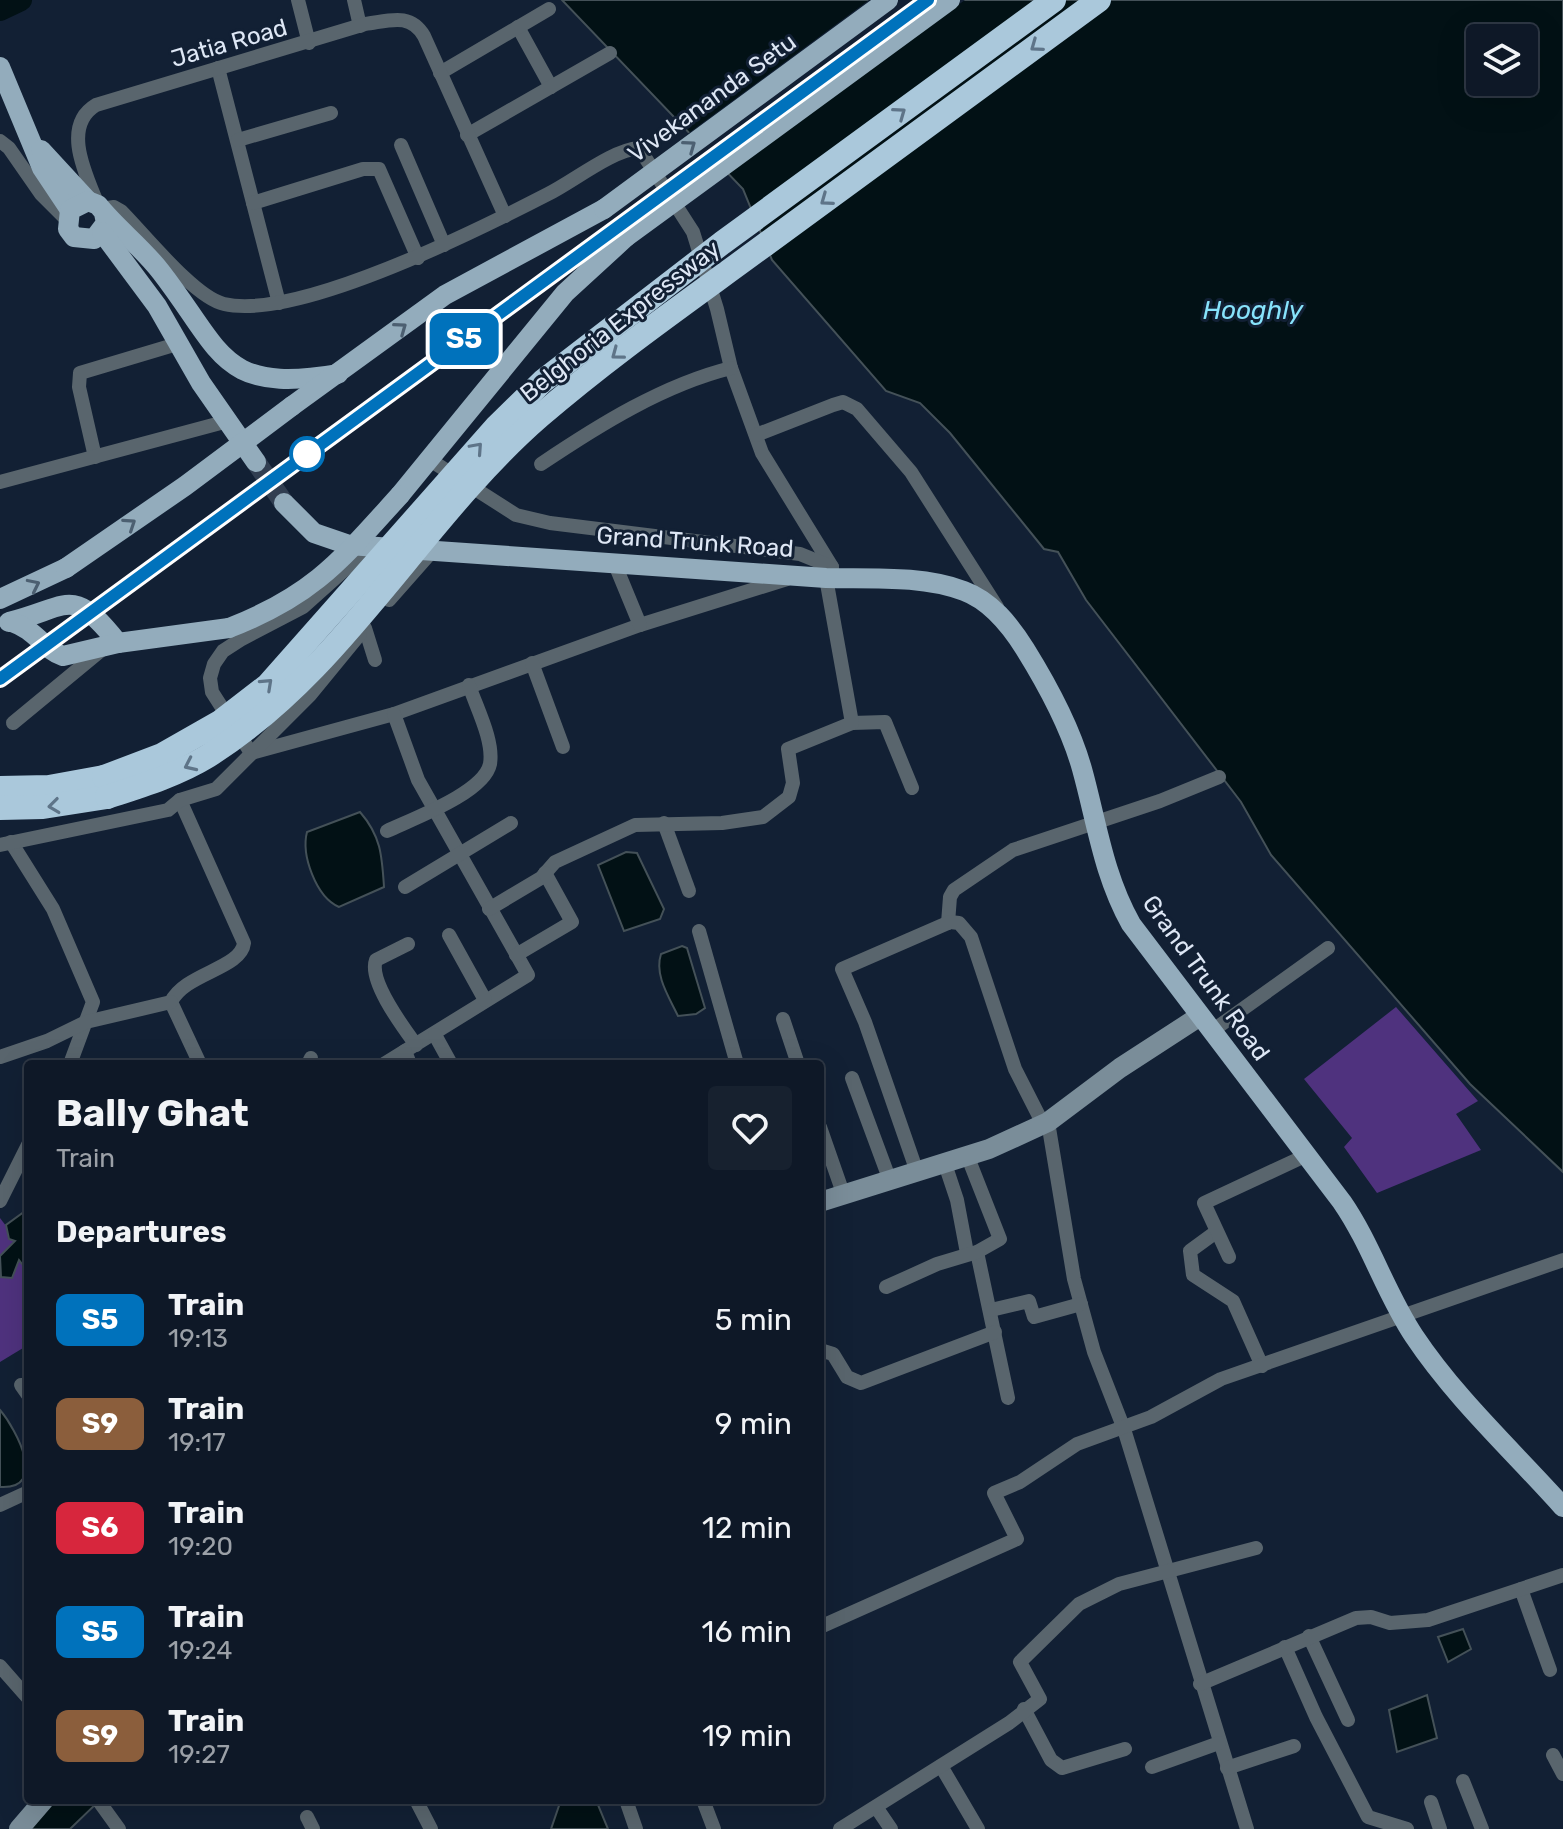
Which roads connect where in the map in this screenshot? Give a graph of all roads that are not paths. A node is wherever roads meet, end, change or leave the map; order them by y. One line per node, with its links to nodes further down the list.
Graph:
1 (298, 0): 10 (street)
2 (354, 0): 8 (street)
3 (888, 0): 29 (main road, Vivekananda Setu, one-way to 3, bridge)
4 (950, 0): 33 (main road, bridge)
5 (1054, 0): 58 (highway, Belghoria Expressway, one-way to 5, bridge)
6 (1099, 0): 58 (highway, Belghoria Expressway, one-way to 58, bridge)
7 (549, 9): 9 (street)
8 (360, 26): 10 (street, Jatia Road); 14 (street, Jatia Road)
9 (518, 27): 14 (street); 15 (street)
10 (309, 43): 13 (street, Jatia Road)
11 (610, 53): 15 (street)
12 (0, 67): 22 (main road)
13 (218, 68): 18 (street); 22 (street, Jatia Road)
14 (440, 73): 17 (street, Jatia Road)
15 (551, 87): 17 (street)
16 (331, 113): 18 (street)
17 (467, 135): 23 (street, Jatia Road)
18 (238, 140): 21 (street)
19 (0, 141): 22 (street)
20 (401, 145): 24 (street)
21 (253, 203): 25 (street); 26 (street)
22 (90, 213): 26 (street); 27 (main road); 29 (main road)
23 (505, 216): 24 (street); 28 (street)
24 (444, 245): 25 (street)
25 (418, 258): 26 (street)
26 (279, 303)
27 (177, 344): 30 (main road); 32 (street)
28 (731, 368): 31 (street); 35 (street)
29 (338, 374): 43 (main road, Vivekananda Setu, one-way to 29, bridge)
30 (228, 421): 32 (street); 34 (main road)
31 (756, 435): 41 (street); 47 (street)
32 (95, 457): 36 (street)
33 (430, 460): 41 (street); 48 (main road, bridge)
34 (256, 462)
35 (541, 464)
36 (0, 482)
37 (284, 503): 38 (main road, Grand Trunk Road)
38 (370, 547): 39 (main road, Grand Trunk Road); 56 (street)
39 (434, 549): 40 (main road, Grand Trunk Road); 46 (street)
40 (614, 562): 42 (main road, Grand Trunk Road); 45 (street)
41 (835, 575): 42 (main road, Grand Trunk Road); 47 (main road, Grand Trunk Road); 54 (street)
42 (795, 576): 45 (street)
43 (0, 599)
44 (6, 623): 48 (main road); 48 (main road)
45 (640, 625): 50 (street)
46 (365, 628): 49 (street); 56 (street)
47 (1013, 630): 66 (main road, Grand Trunk Road)
48 (111, 645): 53 (street)
49 (375, 660)
50 (532, 663): 51 (street); 55 (street)
51 (469, 685): 52 (street); 63 (street)
52 (394, 714): 56 (street); 63 (street)
53 (13, 723)
54 (852, 723): 60 (street); 65 (street)
55 (563, 747)
56 (251, 753): 61 (street)
57 (1219, 777): 66 (street)
58 (105, 787): 59 (highway, Belghoria Expressway); 62 (highway, Belghoria Expressway, one-way to 62)
59 (0, 788)
60 (912, 788)
61 (180, 800): 68 (street); 81 (street)
62 (0, 808)
63 (434, 810): 67 (street); 69 (street)
64 (511, 823): 69 (street)
65 (664, 823): 70 (street); 72 (street)
66 (1093, 824): 74 (street); 84 (main road, Grand Trunk Road)
67 (387, 831)
68 (6, 844): 83 (street)
69 (460, 856): 71 (street); 73 (street)
70 (545, 873): 73 (street); 79 (street)
71 (405, 887)
72 (689, 891)
73 (489, 909): 79 (street)
74 (948, 923): 94 (street); 100 (street)
75 (699, 931): 91 (street)
76 (449, 935): 80 (street)
77 (408, 944): 86 (street)
78 (1328, 948): 84 (street)
79 (516, 955): 80 (street)
80 (485, 1000): 85 (street)
81 (171, 1002): 83 (street); 89 (street)
82 (783, 1019): 92 (street)
83 (86, 1022): 87 (street); 88 (street)
84 (1206, 1024): 94 (street); 98 (main road, Grand Trunk Road)
85 (435, 1035): 86 (street); 90 (street)
86 (410, 1053)
87 (0, 1057)
88 (72, 1060)
89 (198, 1060)
90 (449, 1060)
91 (736, 1060)
92 (797, 1060)
93 (852, 1078): 101 (street)
94 (1046, 1123): 97 (street); 110 (street)
95 (824, 1138): 102 (street)
96 (24, 1153): 104 (street)
97 (967, 1155): 99 (street); 106 (street)
98 (1307, 1155): 105 (street); 112 (main road, Grand Trunk Road)
99 (944, 1161): 100 (street); 106 (street)
100 (916, 1169): 101 (street)
101 (889, 1178): 102 (street)
102 (843, 1193): 103 (street)
103 (824, 1200)
104 (0, 1201)
105 (1216, 1232): 107 (street); 115 (street)
106 (972, 1252): 109 (street); 111 (street)
107 (1229, 1257)
108 (1563, 1260): 112 (street)
109 (886, 1287)
110 (1081, 1304): 111 (street); 117 (street)
111 (991, 1310): 113 (street)
112 (1400, 1315): 115 (street); 120 (main road, Grand Trunk Road)
113 (995, 1332): 114 (street); 116 (street)
114 (824, 1351)
115 (1262, 1366): 117 (street)
116 (1008, 1398)
117 (1124, 1429): 122 (street); 125 (street)
118 (24, 1494): 119 (street)
119 (0, 1505)
120 (1563, 1507)
121 (1256, 1548): 122 (street)
122 (1169, 1572): 130 (street); 132 (street)
123 (1563, 1575): 124 (street)
124 (1521, 1589): 126 (street); 129 (street)
125 (824, 1625)
126 (1309, 1636): 127 (street); 133 (street)
127 (1285, 1647): 130 (street); 159 (street)
128 (0, 1666): 131 (street)
129 (1550, 1670)
130 (1200, 1684): 134 (street)
131 (24, 1693)
132 (1024, 1709): 136 (street); 138 (street)
133 (1348, 1720)
134 (1219, 1743): 139 (street); 140 (street)
135 (1294, 1746): 140 (street)
136 (1125, 1749)
137 (1553, 1755): 141 (street)
138 (941, 1766): 149 (street); 157 (street)
139 (1152, 1767)
140 (1227, 1768): 158 (street)
141 (1563, 1774)
142 (1463, 1781): 161 (street)
143 (1431, 1802): 160 (street)
144 (41, 1804): 150 (street)
145 (101, 1804): 151 (street)
146 (418, 1804): 152 (street)
147 (627, 1804): 153 (street)
148 (705, 1804): 154 (street)
149 (876, 1807): 155 (street); 156 (street)
150 (19, 1829)
151 (119, 1829)
152 (431, 1829)
153 (636, 1829)
154 (714, 1829)
155 (840, 1829)
156 (891, 1829)
157 (978, 1829)
158 (1247, 1829)
159 (1407, 1829)
160 (1440, 1829)
161 (1482, 1829)

